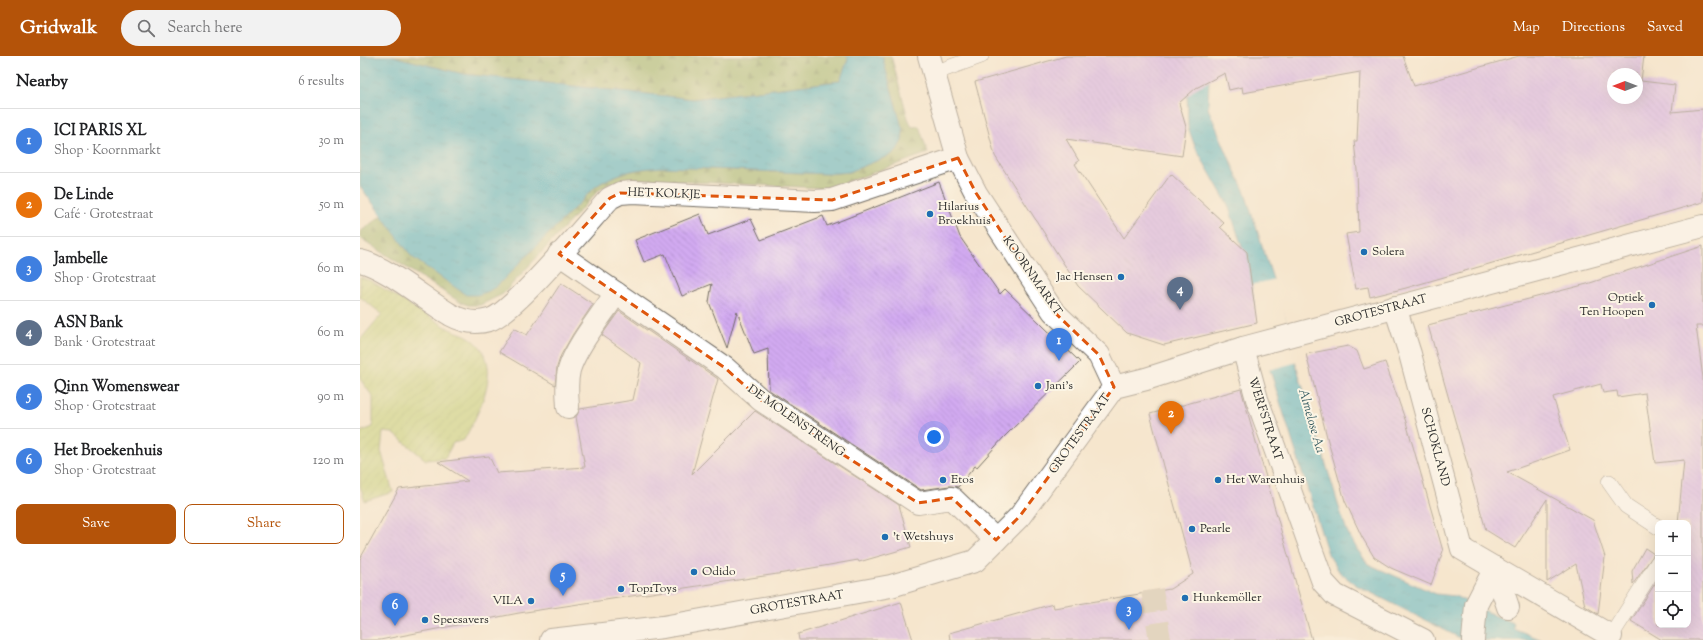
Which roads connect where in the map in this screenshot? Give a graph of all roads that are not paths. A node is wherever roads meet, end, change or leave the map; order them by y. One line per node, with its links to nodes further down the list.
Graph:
1 (981, 56): 2 (lane)
2 (931, 64): 3 (street, KOORNMARKT)
3 (958, 158): 5 (street, HET KOLKJE); 10 (street, KOORNMARKT)
4 (1703, 226): 8 (street, GROTESTRAAT)
5 (559, 254): 6 (street, HET KOLKJE); 7 (street, DE MOLENSTRENG)
6 (360, 261)
7 (616, 293): 11 (street); 14 (street, DE MOLENSTRENG)
8 (1395, 307): 9 (street, GROTESTRAAT); 16 (street, SCHOKLAND)
9 (1252, 346): 10 (street, GROTESTRAAT); 21 (street, WERFSTRAAT)
10 (1114, 387): 14 (street, GROTESTRAAT)
11 (568, 407)
12 (1609, 482): 13 (lane)
13 (1655, 525)
14 (996, 540): 18 (street, GROTESTRAAT)
15 (1655, 567): 19 (lane)
16 (1495, 568): 17 (street); 19 (street, SCHOKLAND); 22 (street)
17 (1508, 607)
18 (665, 633): 20 (street, GROTESTRAAT)
19 (1611, 636)
20 (551, 640)
21 (1423, 640)
22 (1473, 640)

